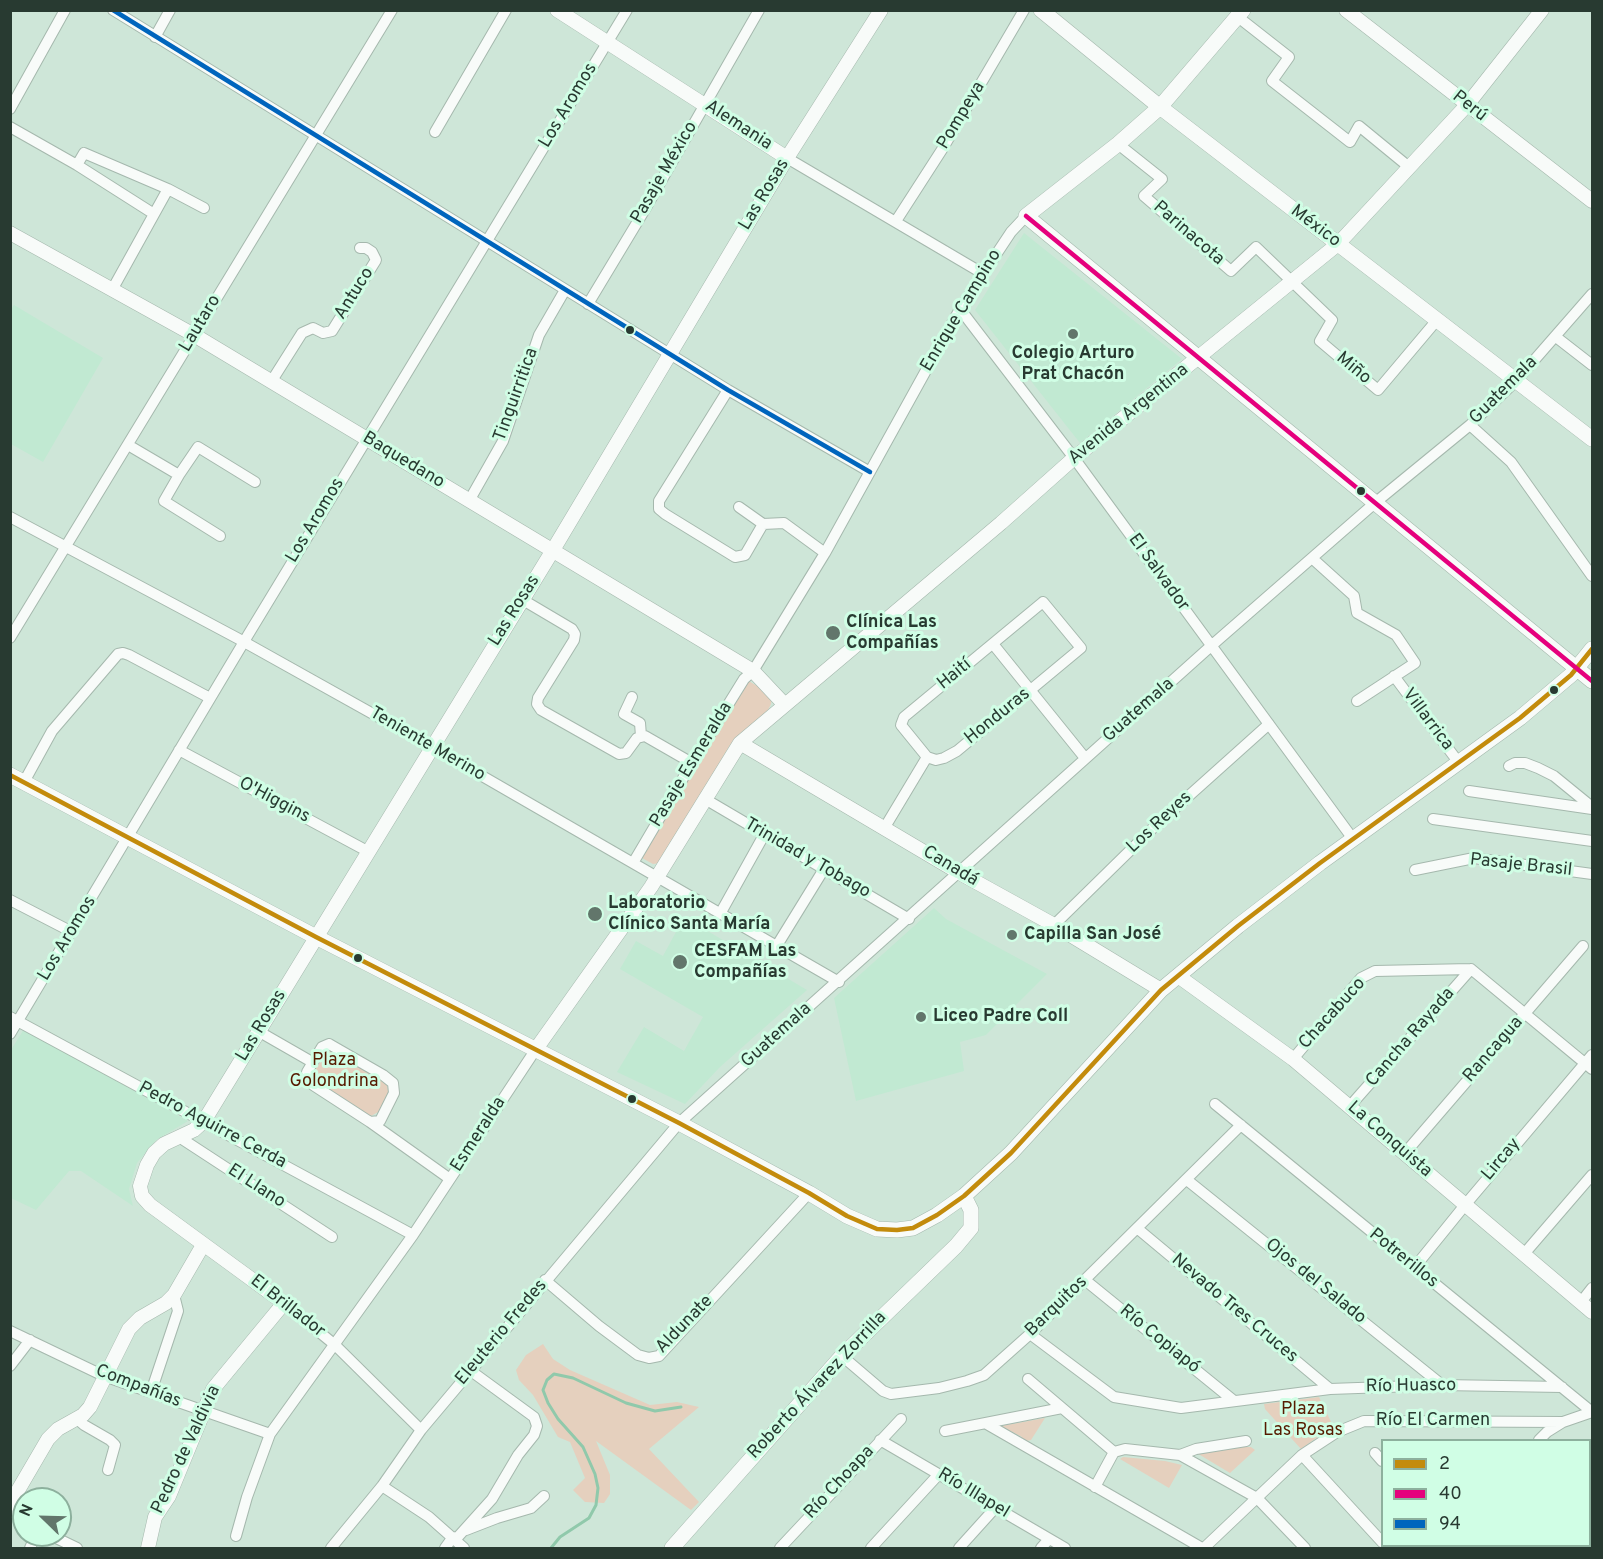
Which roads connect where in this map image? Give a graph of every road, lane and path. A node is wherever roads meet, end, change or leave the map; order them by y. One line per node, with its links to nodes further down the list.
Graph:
1 (65, 10): 20 (street)
2 (113, 10): 15 (street)
3 (171, 10): 15 (street)
4 (392, 10): 23 (street, Lautaro)
5 (506, 10): 22 (street)
6 (557, 10): 16 (street, Alemania)
7 (627, 10): 16 (street, Los Aromos)
8 (759, 10): 17 (street, Pasaje México)
9 (880, 10): 25 (street, Las Rosas)
10 (1024, 10): 33 (street, Pompeya)
11 (1041, 10): 19 (main road, México)
12 (1346, 10): 18 (street, Perú)
13 (1542, 10): 18 (street, Avenida Argentina)
14 (1240, 14): 19 (main road, Enrique Campino); 27 (street)
15 (155, 37): 23 (street)
16 (608, 42): 17 (street, Alemania); 35 (street, Los Aromos)
17 (705, 104): 25 (street, Alemania); 43 (street, Pasaje México)
18 (1467, 105): 27 (street, Avenida Argentina); 29 (street, Perú)
19 (1160, 107): 24 (main road, Enrique Campino); 36 (main road, México)
20 (10, 109)
21 (10, 127): 26 (street)
22 (435, 132)
23 (316, 135): 35 (street); 46 (street, Lautaro)
24 (1118, 144): 32 (main road, Enrique Campino); 39 (street, Parinacota)
25 (787, 158): 33 (street, Alemania); 48 (street, Las Rosas)
26 (77, 165): 28 (street); 31 (street)
27 (1409, 167): 36 (street, Avenida Argentina)
28 (168, 189): 30 (street); 31 (street)
29 (1593, 201)
30 (204, 208)
31 (154, 214): 40 (street)
32 (1026, 216): 38 (street, Enrique Campino); 49 (main road)
33 (896, 220): 38 (street, Alemania)
34 (10, 233): 40 (street, Baquedano)
35 (487, 241): 41 (street); 55 (street, Los Aromos)
36 (1338, 244): 39 (street, Avenida Argentina); 45 (main road, México)
37 (360, 248): 52 (street, Antuco)
38 (982, 273): 44 (street, Enrique Campino)
39 (1290, 281): 45 (street, Miño); 49 (street, Avenida Argentina)
40 (112, 290): 46 (street, Baquedano)
41 (565, 290): 43 (street); 62 (street, Tinguirritica)
42 (1593, 294): 47 (street, Guatemala)
43 (588, 304): 48 (street)
44 (960, 309): 58 (street, El Salvador); 59 (street, Enrique Campino)
45 (1437, 320): 51 (main road, México)
46 (194, 335): 52 (street, Baquedano); 57 (street, Lautaro)
47 (1556, 337): 50 (street); 51 (street, Guatemala)
48 (669, 354): 53 (street); 69 (street, Las Rosas)
49 (1199, 357): 58 (street, Avenida Argentina); 63 (main road)
50 (1593, 365)
51 (1516, 381): 54 (street, Guatemala); 56 (main road, México)
52 (272, 382): 55 (street, Baquedano)
53 (728, 390): 59 (street); 66 (street)
54 (1470, 425): 63 (street, Guatemala); 72 (street)
55 (366, 438): 62 (street, Baquedano); 76 (street, Los Aromos)
56 (1593, 439)
57 (128, 445): 60 (street); 68 (street, Lautaro)
58 (1074, 458): 78 (street, El Salvador); 88 (street, Avenida Argentina)
59 (870, 472): 70 (street, Enrique Campino)
60 (179, 475): 61 (street); 67 (street)
61 (255, 482)
62 (469, 501): 69 (street, Baquedano)
63 (1376, 502): 71 (street, Guatemala); 80 (main road)
64 (739, 507): 66 (street)
65 (10, 517): 68 (street, Teniente Merino)
66 (763, 524): 70 (street)
67 (220, 536)
68 (67, 547): 75 (street, Lautaro); 76 (street, Teniente Merino)
69 (553, 550): 73 (street, Las Rosas); 81 (street, Baquedano)
70 (825, 553): 81 (street, Enrique Campino)
71 (1312, 559): 78 (street, Guatemala); 82 (street)
72 (1593, 576)
73 (523, 600): 90 (street); 92 (street, Las Rosas)
74 (1043, 602): 77 (street, Haití); 84 (street, Honduras)
75 (10, 638)
76 (244, 642): 86 (street, Los Aromos); 92 (street, Teniente Merino)
77 (993, 644): 84 (street); 94 (street, Haití)
78 (1211, 646): 89 (street, El Salvador); 95 (street, Guatemala)
79 (1593, 649): 80 (main road)
80 (1577, 669): 83 (main road); 97 (main road)
81 (753, 670): 88 (street, Baquedano); 96 (street, Pasaje Esmeralda)
82 (1394, 676): 87 (street); 97 (street, Villarrica)
83 (1593, 681)
84 (1030, 691): 94 (street, Honduras); 95 (street)
85 (632, 697): 90 (street)
86 (210, 698): 93 (street, Los Aromos); 99 (street)
87 (1357, 701)
88 (784, 704): 91 (street, Avenida Argentina)
89 (1269, 724): 107 (street, El Salvador); 119 (street, Los Reyes)
90 (641, 736): 96 (street)
91 (740, 743): 101 (street, Esmeralda); 104 (street, Canadá)
92 (432, 747): 109 (street, Las Rosas); 110 (street, Teniente Merino)
93 (179, 750): 106 (street, Los Aromos); 109 (street, O'Higgins)
94 (927, 757): 104 (street)
95 (1085, 758): 113 (street, Guatemala)
96 (692, 763): 110 (street, Pasaje Esmeralda)
97 (1459, 763): 107 (main road)
98 (1509, 766): 102 (street)
99 (17, 779): 106 (main road)
100 (1469, 791): 102 (street)
101 (705, 799): 105 (street, Trinidad y Tobago); 115 (street, Esmeralda)
102 (1593, 808)
103 (1433, 819): 108 (street)
104 (885, 827): 113 (street, Canadá)
105 (764, 835): 111 (street, Trinidad y Tobago); 117 (street)
106 (128, 838): 120 (street, Los Aromos); 121 (main road)
107 (1353, 839): 125 (main road)
108 (1593, 841)
109 (369, 852): 121 (street, Las Rosas)
110 (633, 863): 115 (street, Teniente Merino)
111 (824, 869): 118 (street, Trinidad y Tobago); 122 (street)
112 (1415, 870): 114 (street, Pasaje Brasil)
113 (958, 872): 118 (street, Guatemala); 119 (street, Canadá)
114 (1593, 874)
115 (657, 876): 117 (street, Teniente Merino); 132 (street, Esmeralda)
116 (10, 900): 120 (street)
117 (720, 914): 122 (street, Teniente Merino)
118 (909, 919): 126 (street, Guatemala)
119 (1054, 925): 127 (street, Canadá)
120 (72, 932): 129 (street, Los Aromos)
121 (316, 937): 130 (street, Las Rosas); 132 (main road)
122 (776, 946): 126 (street, Teniente Merino)
123 (1584, 946): 128 (street, Rancagua)
124 (1471, 969): 128 (street); 133 (street, Chacabuco); 137 (street, Cancha Rayada)
125 (1178, 976): 127 (main road); 133 (street, La Conquista)
126 (839, 982): 140 (street, Guatemala)
127 (1161, 990): 149 (main road)
128 (1525, 1014): 135 (street); 143 (street, Rancagua)
129 (14, 1019): 131 (street, Los Aromos); 138 (street, Pedro Aguirre Cerda)
130 (258, 1031): 134 (street); 138 (street, Las Rosas)
131 (10, 1034)
132 (536, 1049): 140 (main road); 145 (street, Esmeralda)
133 (1293, 1059): 137 (street, La Conquista)
134 (312, 1062): 139 (street); 139 (street)
135 (1590, 1062): 150 (street, Lircay)
136 (1215, 1104): 141 (street, Potrerillos)
137 (1350, 1106): 143 (street, La Conquista)
138 (204, 1121): 142 (street, Las Rosas); 152 (street, Pedro Aguirre Cerda)
139 (370, 1122): 145 (street)
140 (679, 1123): 147 (main road); 157 (street, Eleuterio Fredes)
141 (1241, 1125): 146 (street, Barquitos); 156 (street, Potrerillos)
142 (179, 1137): 148 (street, Las Rosas); 153 (street, El Llano)
143 (1405, 1154): 150 (street, La Conquista)
144 (1593, 1175): 155 (street)
145 (450, 1179): 152 (street, Esmeralda)
146 (1187, 1180): 151 (street, Barquitos); 173 (street, Ojos del Salado)
147 (809, 1193): 149 (main road); 157 (street, Aldunate)
148 (142, 1196): 154 (street, El Brillador)
149 (964, 1196): 168 (main road, Roberto Álvarez Zorrilla)
150 (1465, 1205): 155 (street, La Conquista); 156 (street, Lircay)
151 (1138, 1229): 158 (street, Barquitos); 175 (street, Nevado Tres Cruces)
152 (412, 1235): 167 (street, Esmeralda)
153 (332, 1236)
154 (203, 1245): 160 (street); 162 (street, El Brillador)
155 (1524, 1254): 161 (street, La Conquista)
156 (1414, 1268): 174 (street, Potrerillos)
157 (545, 1280): 170 (street, Eleuterio Fredes)
158 (1085, 1280): 165 (street, Barquitos); 177 (street, Río Copiapó)
159 (1593, 1288): 161 (street)
160 (174, 1294): 171 (street); 176 (street)
161 (1581, 1302): 163 (street, La Conquista)
162 (284, 1303): 167 (street, El Brillador); 179 (street, Pedro de Valdivia)
163 (1593, 1312)
164 (10, 1330): 166 (street, Compañías)
165 (1030, 1334): 168 (street, Barquitos); 177 (street, Río Huasco)
166 (30, 1340): 169 (street); 171 (street, Compañías)
167 (335, 1345): 185 (street, El Brillador); 187 (street, Esmeralda)
168 (842, 1356): 211 (main road, Roberto Álvarez Zorrilla)
169 (10, 1365)
170 (471, 1371): 185 (street, Eleuterio Fredes); 203 (street)
171 (104, 1376): 176 (street, Compañías); 181 (street)
172 (1028, 1379): 178 (street)
173 (1442, 1385): 174 (street, Río Huasco); 175 (street, Río Huasco)
174 (1562, 1387): 180 (street, Potrerillos)
175 (1330, 1389): 177 (street, Río Huasco)
176 (152, 1392): 179 (street, Compañías)
177 (1234, 1401)
178 (1062, 1408): 184 (street); 191 (street)
179 (202, 1412): 187 (street, Compañías); 207 (street, Pedro de Valdivia)
180 (1592, 1412): 183 (street)
181 (77, 1419): 194 (street); 200 (street)
182 (901, 1419): 189 (street, Río Choapa)
183 (1563, 1422): 188 (street); 193 (street, Río El Carmen)
184 (985, 1423): 186 (street); 197 (street)
185 (421, 1430): 196 (street, Eleuterio Fredes)
186 (945, 1431)
187 (270, 1434): 202 (street, Esmeralda)
188 (1540, 1439)
189 (880, 1440): 195 (street, Río Illapel); 212 (street, Río Choapa)
190 (1246, 1441): 192 (street)
191 (1114, 1452): 192 (street); 197 (street)
192 (1180, 1455): 199 (street)
193 (1302, 1455): 199 (street, Río El Carmen); 205 (street)
194 (108, 1470)
195 (939, 1474): 201 (street, Río Illapel); 213 (street)
196 (382, 1486): 203 (street); 208 (street, Eleuterio Fredes)
197 (1095, 1486): 206 (street)
198 (544, 1496): 203 (street)
199 (1257, 1498): 206 (street, Río El Carmen); 217 (street)
200 (10, 1504)
201 (996, 1507): 204 (street, Río Illapel); 214 (street)
202 (236, 1536)
203 (457, 1536): 209 (street); 210 (street)
204 (1049, 1539): 215 (street); 216 (street, Río Illapel)
205 (1381, 1540)
206 (1208, 1547)
207 (148, 1548)
208 (331, 1548)
209 (445, 1548)
210 (465, 1548)
211 (672, 1548)
212 (780, 1548)
213 (871, 1548)
214 (959, 1548)
215 (1041, 1548)
216 (1065, 1548)
217 (1305, 1548)

